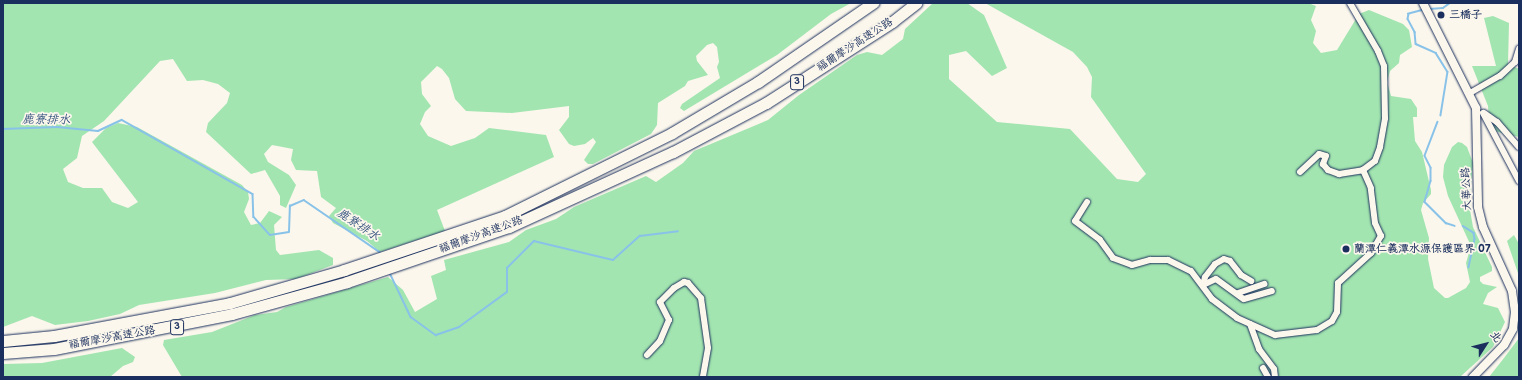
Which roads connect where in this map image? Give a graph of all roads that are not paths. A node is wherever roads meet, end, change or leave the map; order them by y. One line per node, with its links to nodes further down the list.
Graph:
1 (873, 3): 14 (highway, 福爾摩沙高速公路 / 3)
2 (916, 3): 14 (highway, 福爾摩沙高速公路 / 3)
3 (1350, 3): 10 (street)
4 (1425, 8): 6 (main road, 大華公路)
5 (1519, 49): 6 (street)
6 (1470, 93): 7 (main road, 大華公路)
7 (1476, 108): 8 (street); 29 (main road, 大華公路)
8 (1483, 113): 9 (street); 12 (street)
9 (1519, 147)
10 (1363, 170): 11 (street); 20 (street)
11 (1300, 172)
12 (1519, 181)
13 (1088, 202): 17 (street)
14 (430, 248): 21 (highway, 福爾摩沙高速公路 / 3); 22 (highway, 福爾摩沙高速公路 / 3)
15 (1251, 281): 17 (street)
16 (1264, 284): 19 (street)
17 (1203, 285): 19 (street); 20 (street)
18 (1272, 291): 19 (street)
19 (1238, 293)
20 (1250, 324): 28 (street)
21 (3, 341)
22 (3, 353)
23 (648, 355): 25 (street)
24 (1263, 368): 27 (street)
25 (704, 374): 26 (street)
26 (710, 377)
27 (1268, 377)
28 (1275, 377)
29 (1473, 377)

